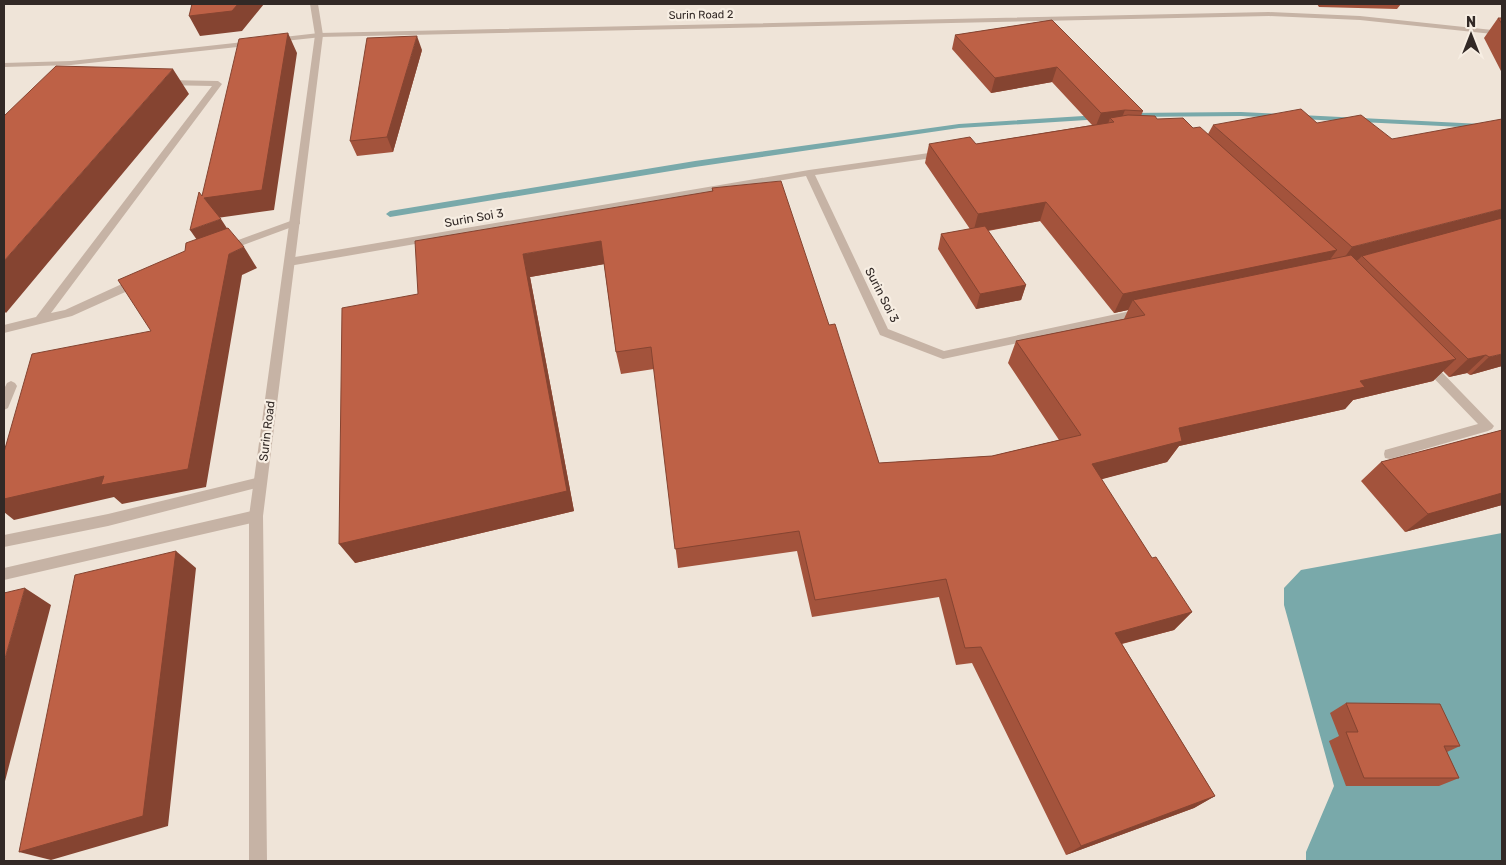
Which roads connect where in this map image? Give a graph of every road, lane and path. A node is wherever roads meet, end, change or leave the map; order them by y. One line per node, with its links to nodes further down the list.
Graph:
1 (314, 4): 5 (street, Surin Road)
2 (1313, 8): 3 (street)
3 (1323, 16): 4 (street, Surin Road 2); 5 (street, Surin Road 2)
4 (1502, 32)
5 (319, 35): 6 (street, Surin Road 2); 14 (street, Surin Road)
6 (269, 41)
7 (259, 42): 8 (street)
8 (71, 63): 9 (street); 10 (street)
9 (4, 64)
10 (59, 75)
11 (160, 83): 19 (street)
12 (955, 153): 13 (street)
13 (810, 173): 16 (street, Surin Soi 3); 18 (street, Surin Soi 3)
14 (296, 222): 15 (street); 16 (street, Surin Road)
15 (215, 252)
16 (289, 262): 25 (street, Surin Road)
17 (153, 276): 19 (street)
18 (1154, 310)
19 (39, 321): 20 (street)
20 (4, 329)
21 (1419, 356): 24 (street)
22 (11, 386): 23 (street)
23 (4, 405)
24 (1390, 454)
25 (260, 482): 26 (street, Surin Road); 27 (street)
26 (256, 516): 28 (street); 29 (street, Surin Road)
27 (4, 541)
28 (4, 574)
29 (258, 861)

